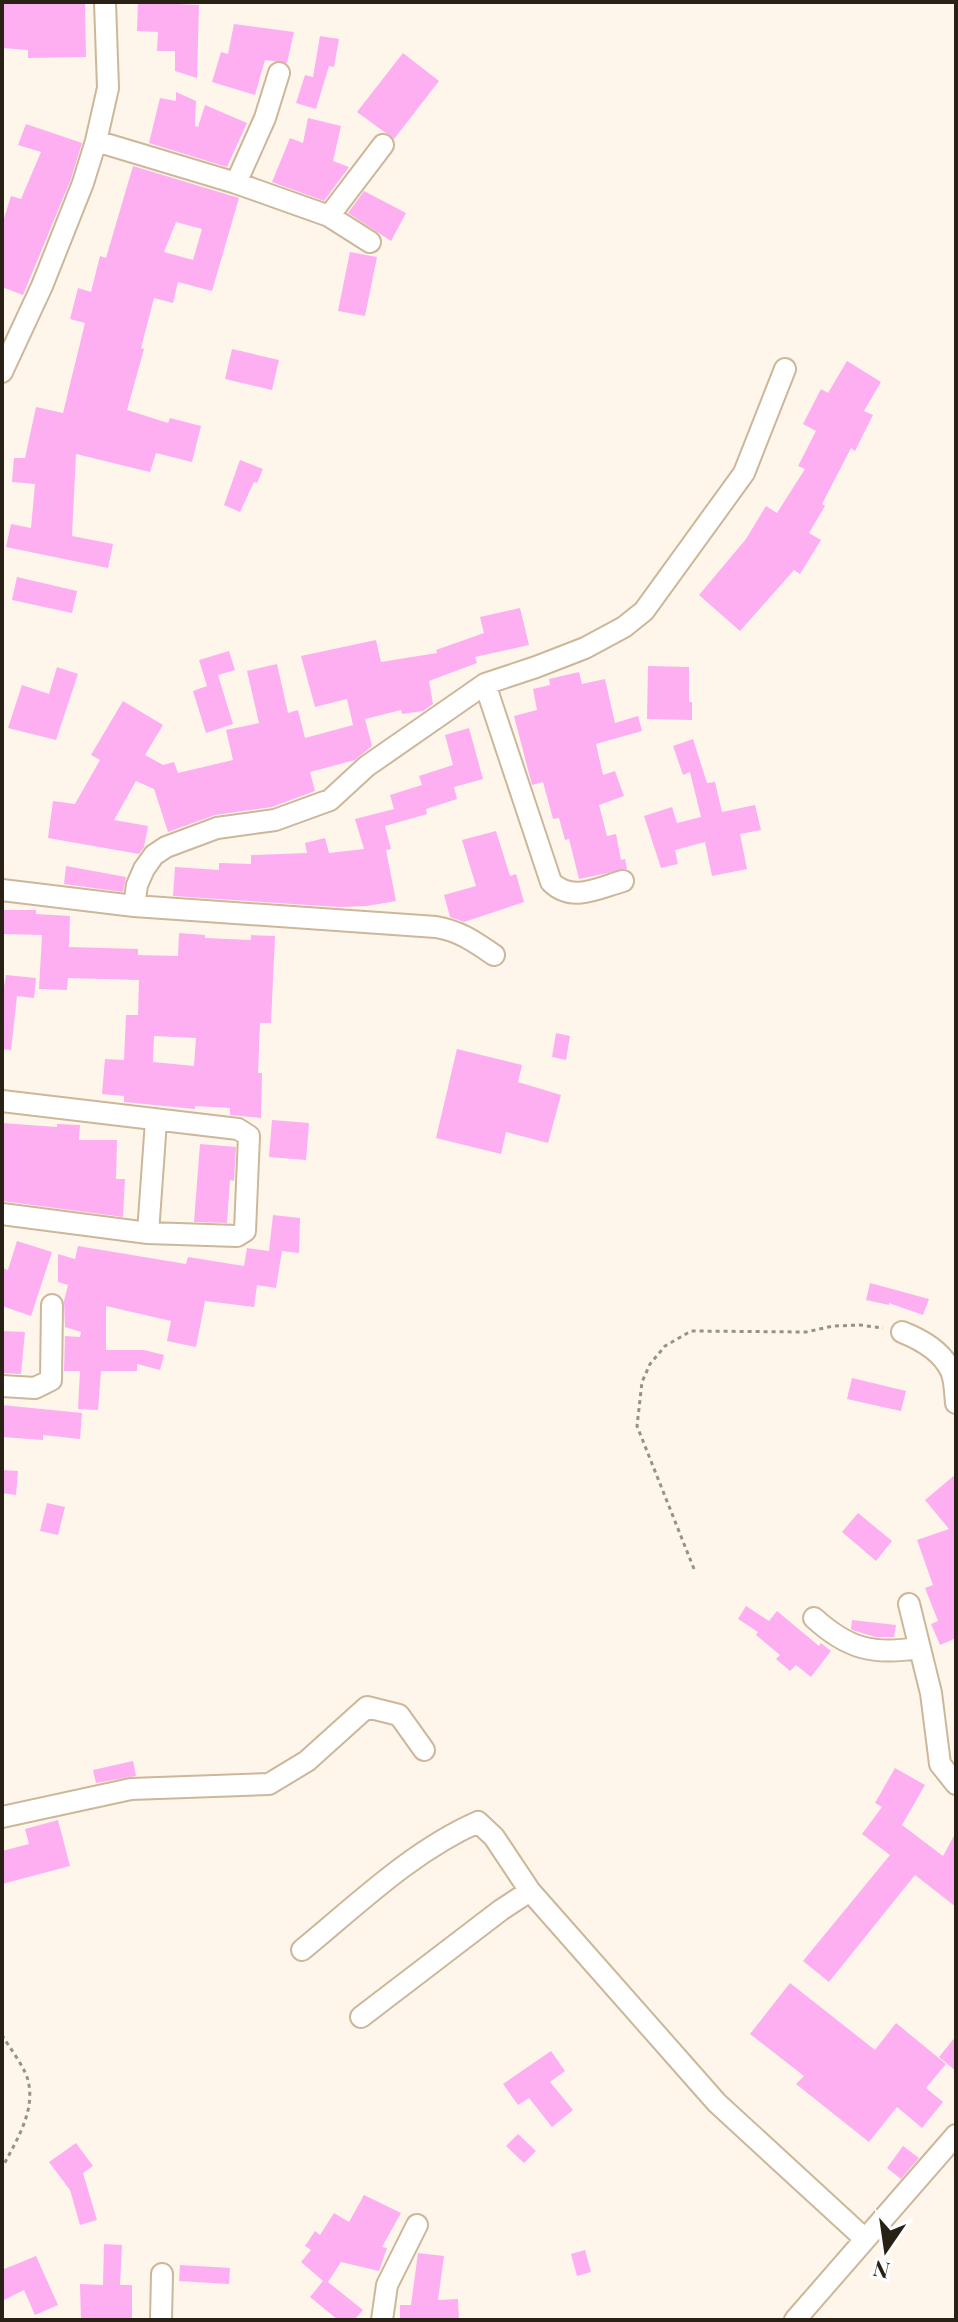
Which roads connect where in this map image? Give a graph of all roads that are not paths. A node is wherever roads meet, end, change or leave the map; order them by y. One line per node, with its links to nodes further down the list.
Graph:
1 (105, 2): 3 (street)
2 (279, 73): 5 (street)
3 (96, 141): 5 (street); 9 (street)
4 (383, 145): 6 (street)
5 (236, 183): 6 (street)
6 (329, 216): 7 (street)
7 (370, 242)
8 (785, 369): 10 (street)
9 (2, 372)
10 (485, 684): 11 (street); 13 (street)
11 (623, 881)
12 (2, 890): 13 (street)
13 (134, 906): 14 (street)
14 (494, 955)
15 (2, 1101): 16 (street)
16 (156, 1121): 18 (street); 18 (street)
17 (2, 1214): 18 (street)
18 (148, 1233)
19 (52, 1305): 21 (street)
20 (902, 1332): 22 (street)
21 (2, 1386)
22 (956, 1403)
23 (909, 1604): 25 (street)
24 (814, 1618): 25 (street)
25 (918, 1648): 27 (street)
26 (424, 1750): 28 (street)
27 (956, 1784)
28 (2, 1817)
29 (530, 1891): 30 (street); 31 (street); 34 (street)
30 (302, 1950)
31 (361, 2017)
32 (956, 2135): 34 (street)
33 (417, 2225): 37 (street)
34 (865, 2239): 38 (street)
35 (162, 2274): 36 (street)
36 (161, 2320)
37 (382, 2320)
38 (795, 2320)

